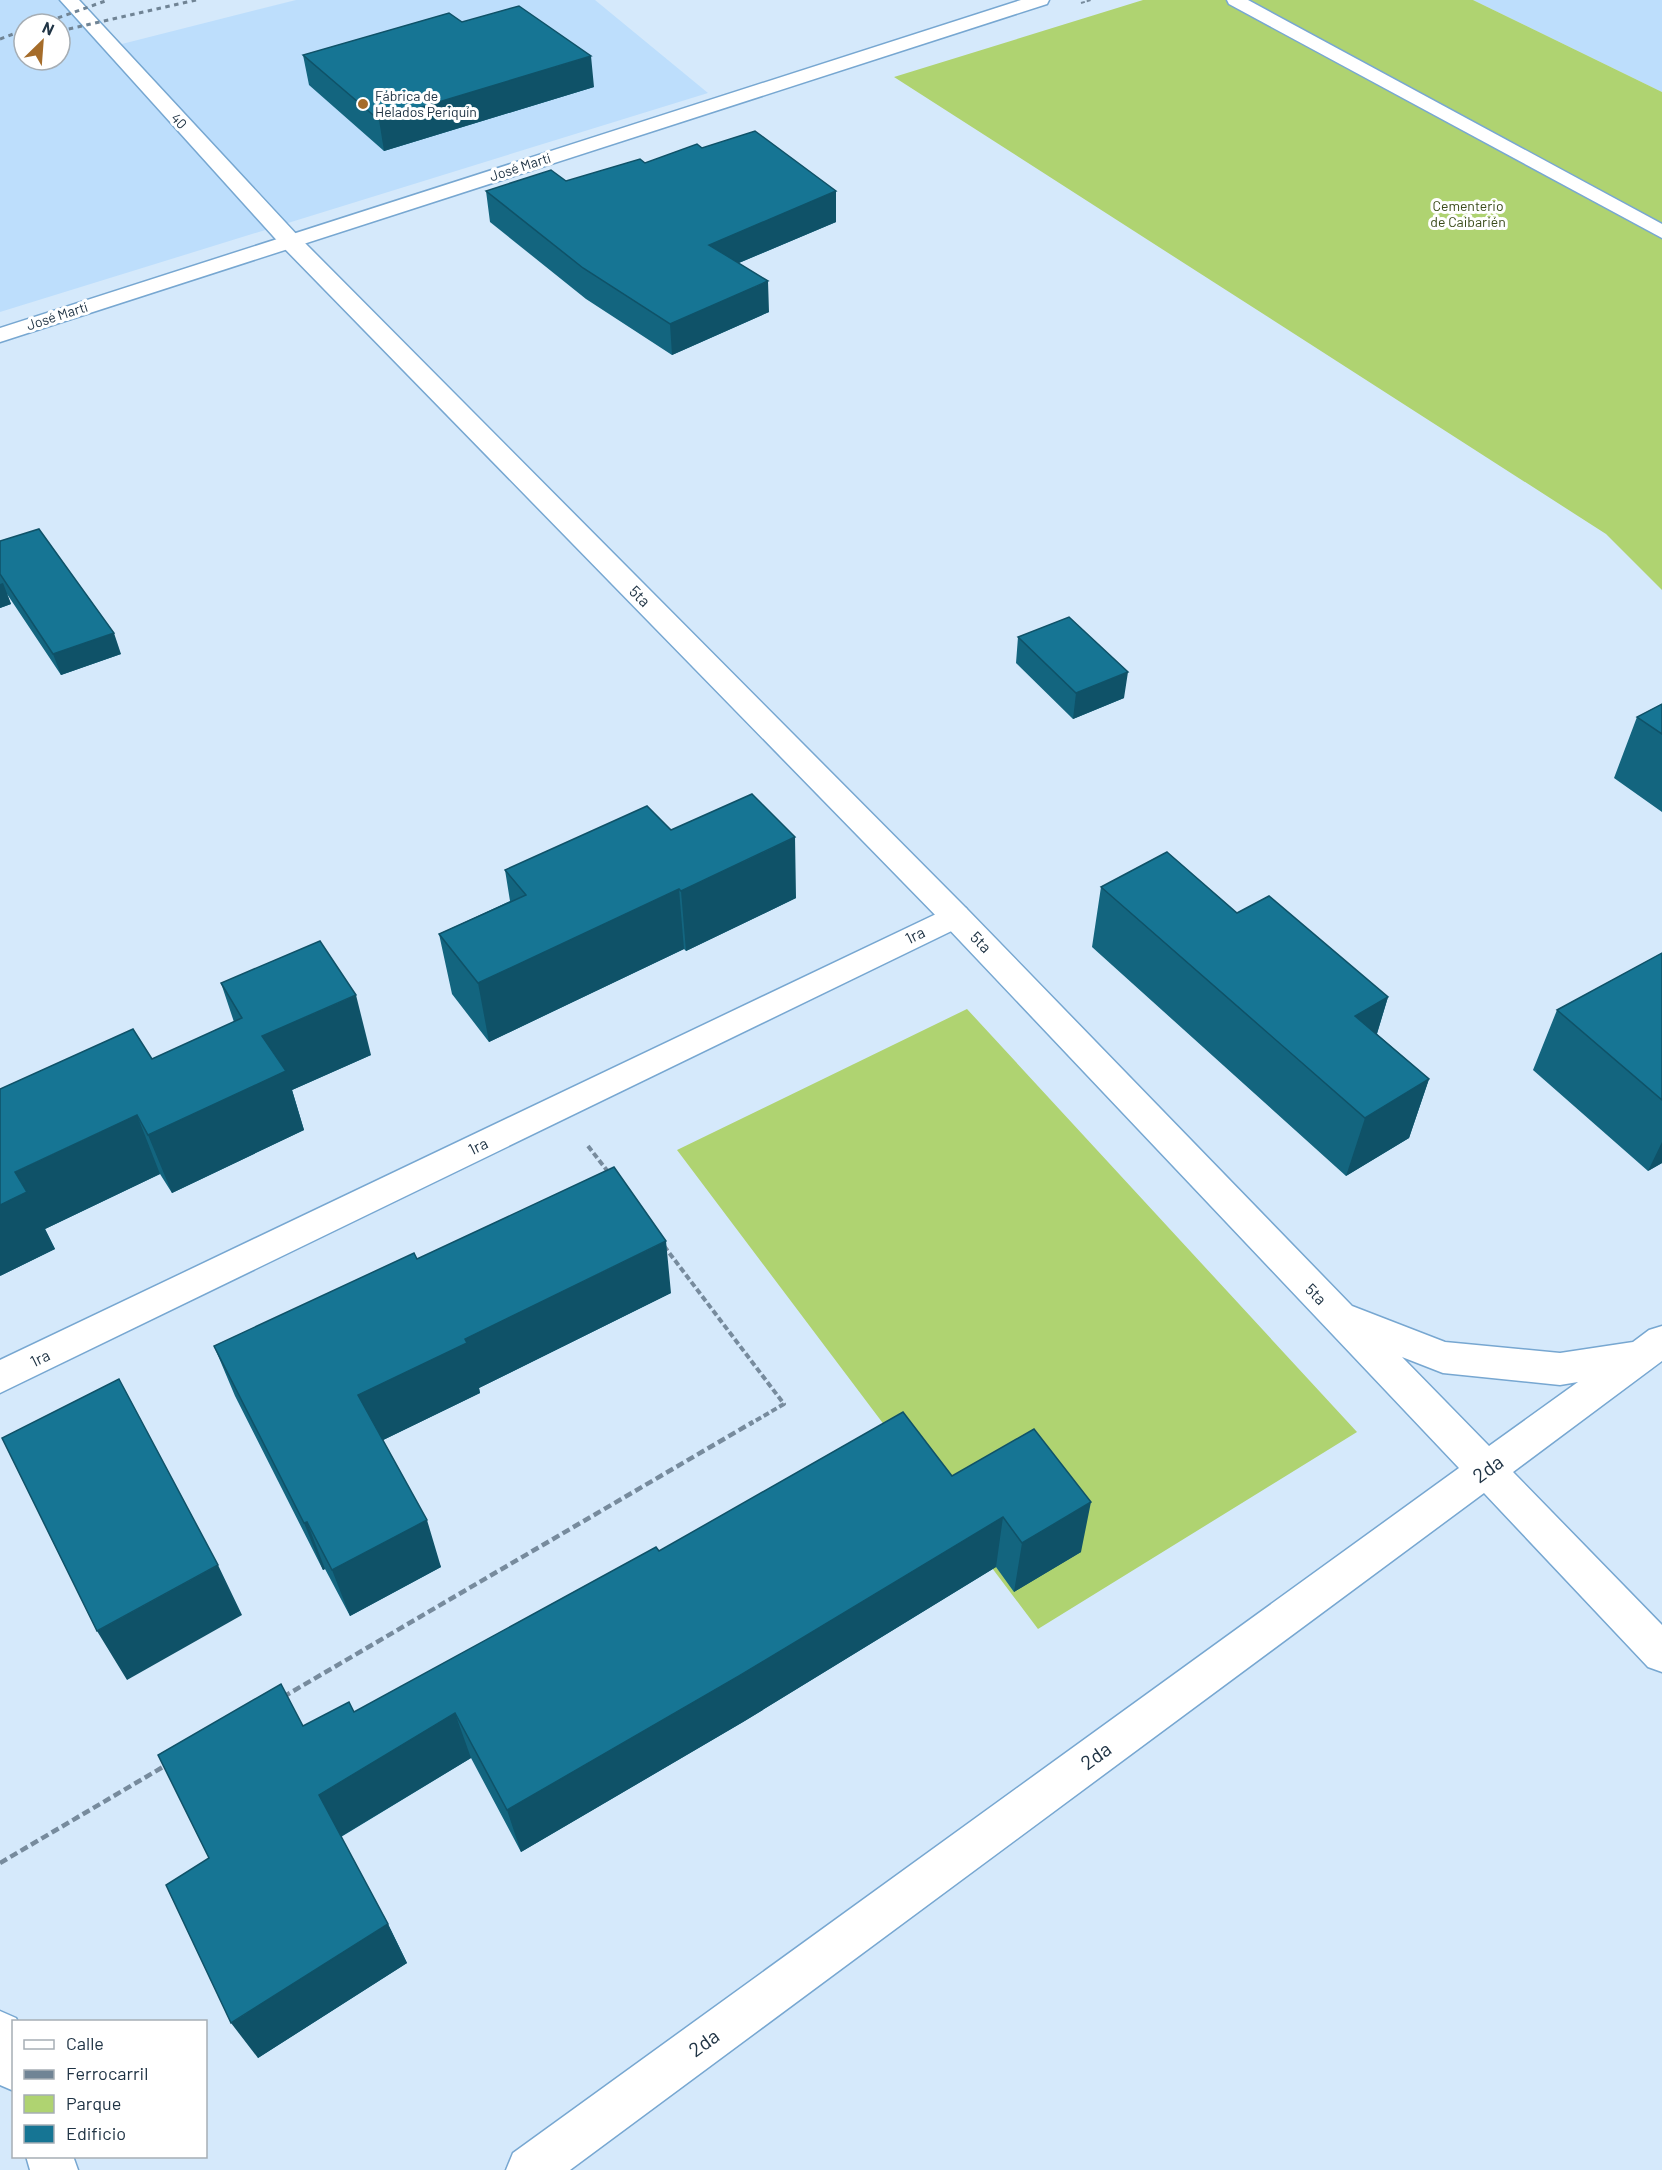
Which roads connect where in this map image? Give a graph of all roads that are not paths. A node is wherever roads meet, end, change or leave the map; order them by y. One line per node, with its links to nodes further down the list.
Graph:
1 (69, 0): 5 (street, 40)
2 (1040, 0): 5 (street, José Martí)
3 (1235, 0): 4 (lane)
4 (1662, 232)
5 (290, 241): 6 (street, José Martí); 7 (street, 5ta)
6 (0, 335)
7 (955, 916): 8 (street, 5ta); 10 (street, 1ra)
8 (1338, 1316): 9 (street); 11 (street, 5ta)
9 (1652, 1348): 11 (street, 2da)
10 (0, 1377)
11 (1486, 1471): 12 (street, 5ta); 15 (street, 2da)
12 (1662, 1653)
13 (0, 2034): 14 (street)
14 (12, 2063)
15 (530, 2170)

